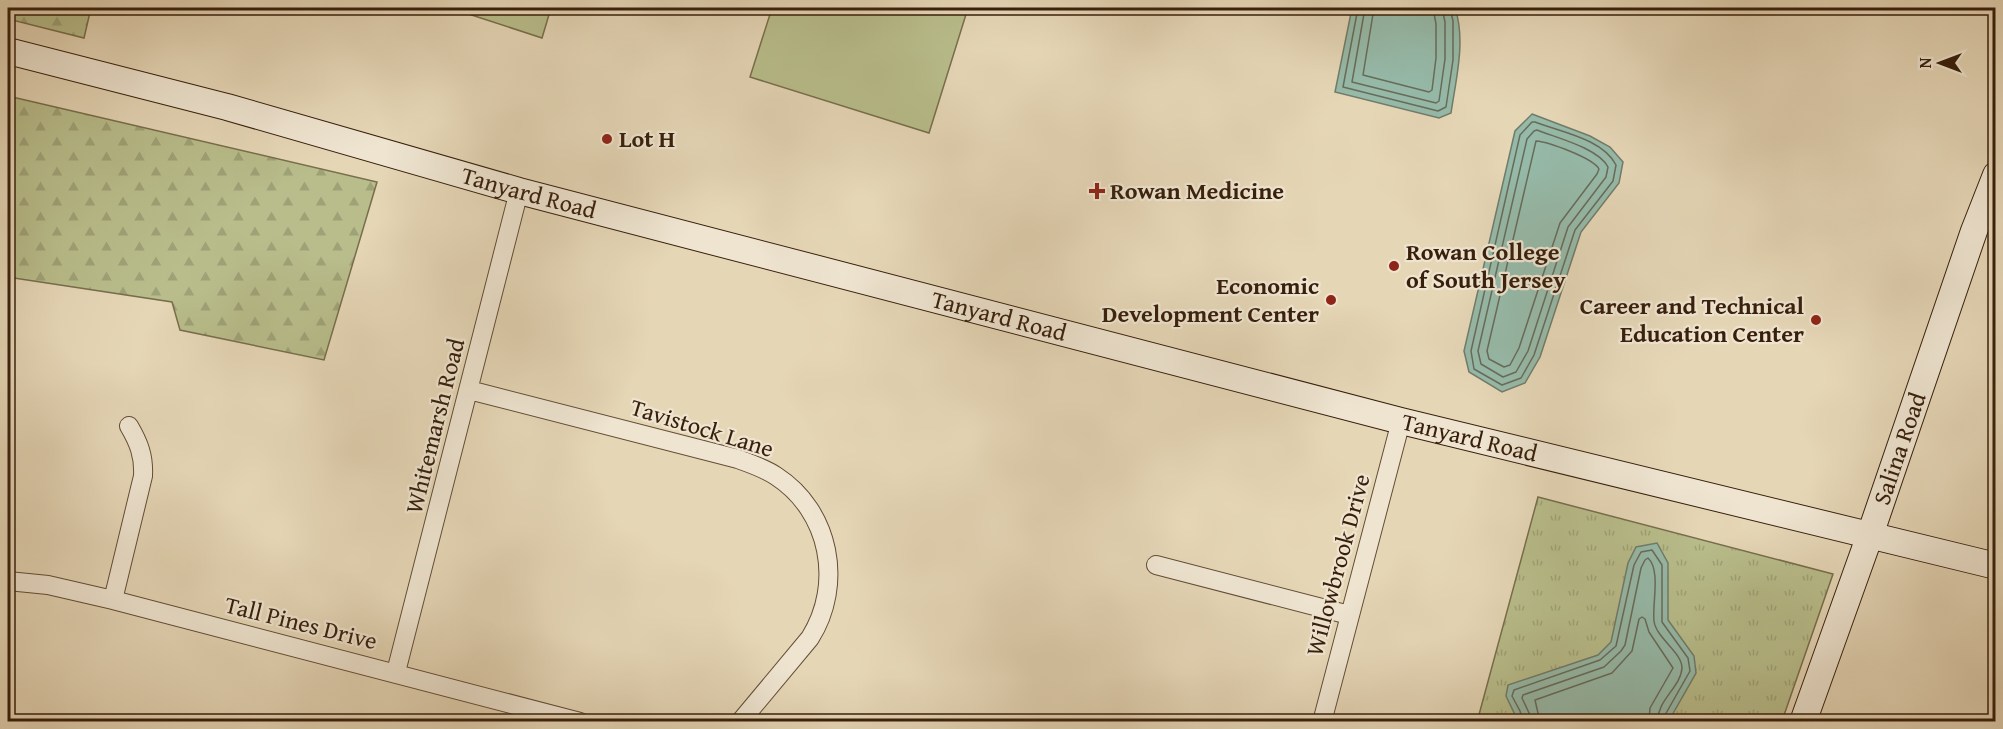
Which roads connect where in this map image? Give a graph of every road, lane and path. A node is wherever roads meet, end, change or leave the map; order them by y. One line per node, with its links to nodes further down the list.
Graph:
1 (8, 51): 3 (street, Tanyard Road)
2 (1995, 175): 7 (street, Salina Road)
3 (519, 191): 4 (street, Whitemarsh Road); 5 (street, Tanyard Road)
4 (469, 390): 13 (street, Whitemarsh Road); 15 (street, Tavistock Lane)
5 (1401, 421): 7 (street, Tanyard Road); 12 (street, Willowbrook Drive)
6 (129, 426): 11 (street)
7 (1870, 535): 9 (street, Tanyard Road); 17 (street, Salina Road)
8 (1155, 565): 12 (street)
9 (1995, 566)
10 (8, 580): 11 (street, Tall Pines Drive)
11 (113, 600): 13 (street, Tall Pines Drive)
12 (1349, 615): 16 (street, Willowbrook Drive)
13 (396, 672): 14 (street, Tall Pines Drive)
14 (580, 722)
15 (740, 722)
16 (1322, 722)
17 (1803, 722)

